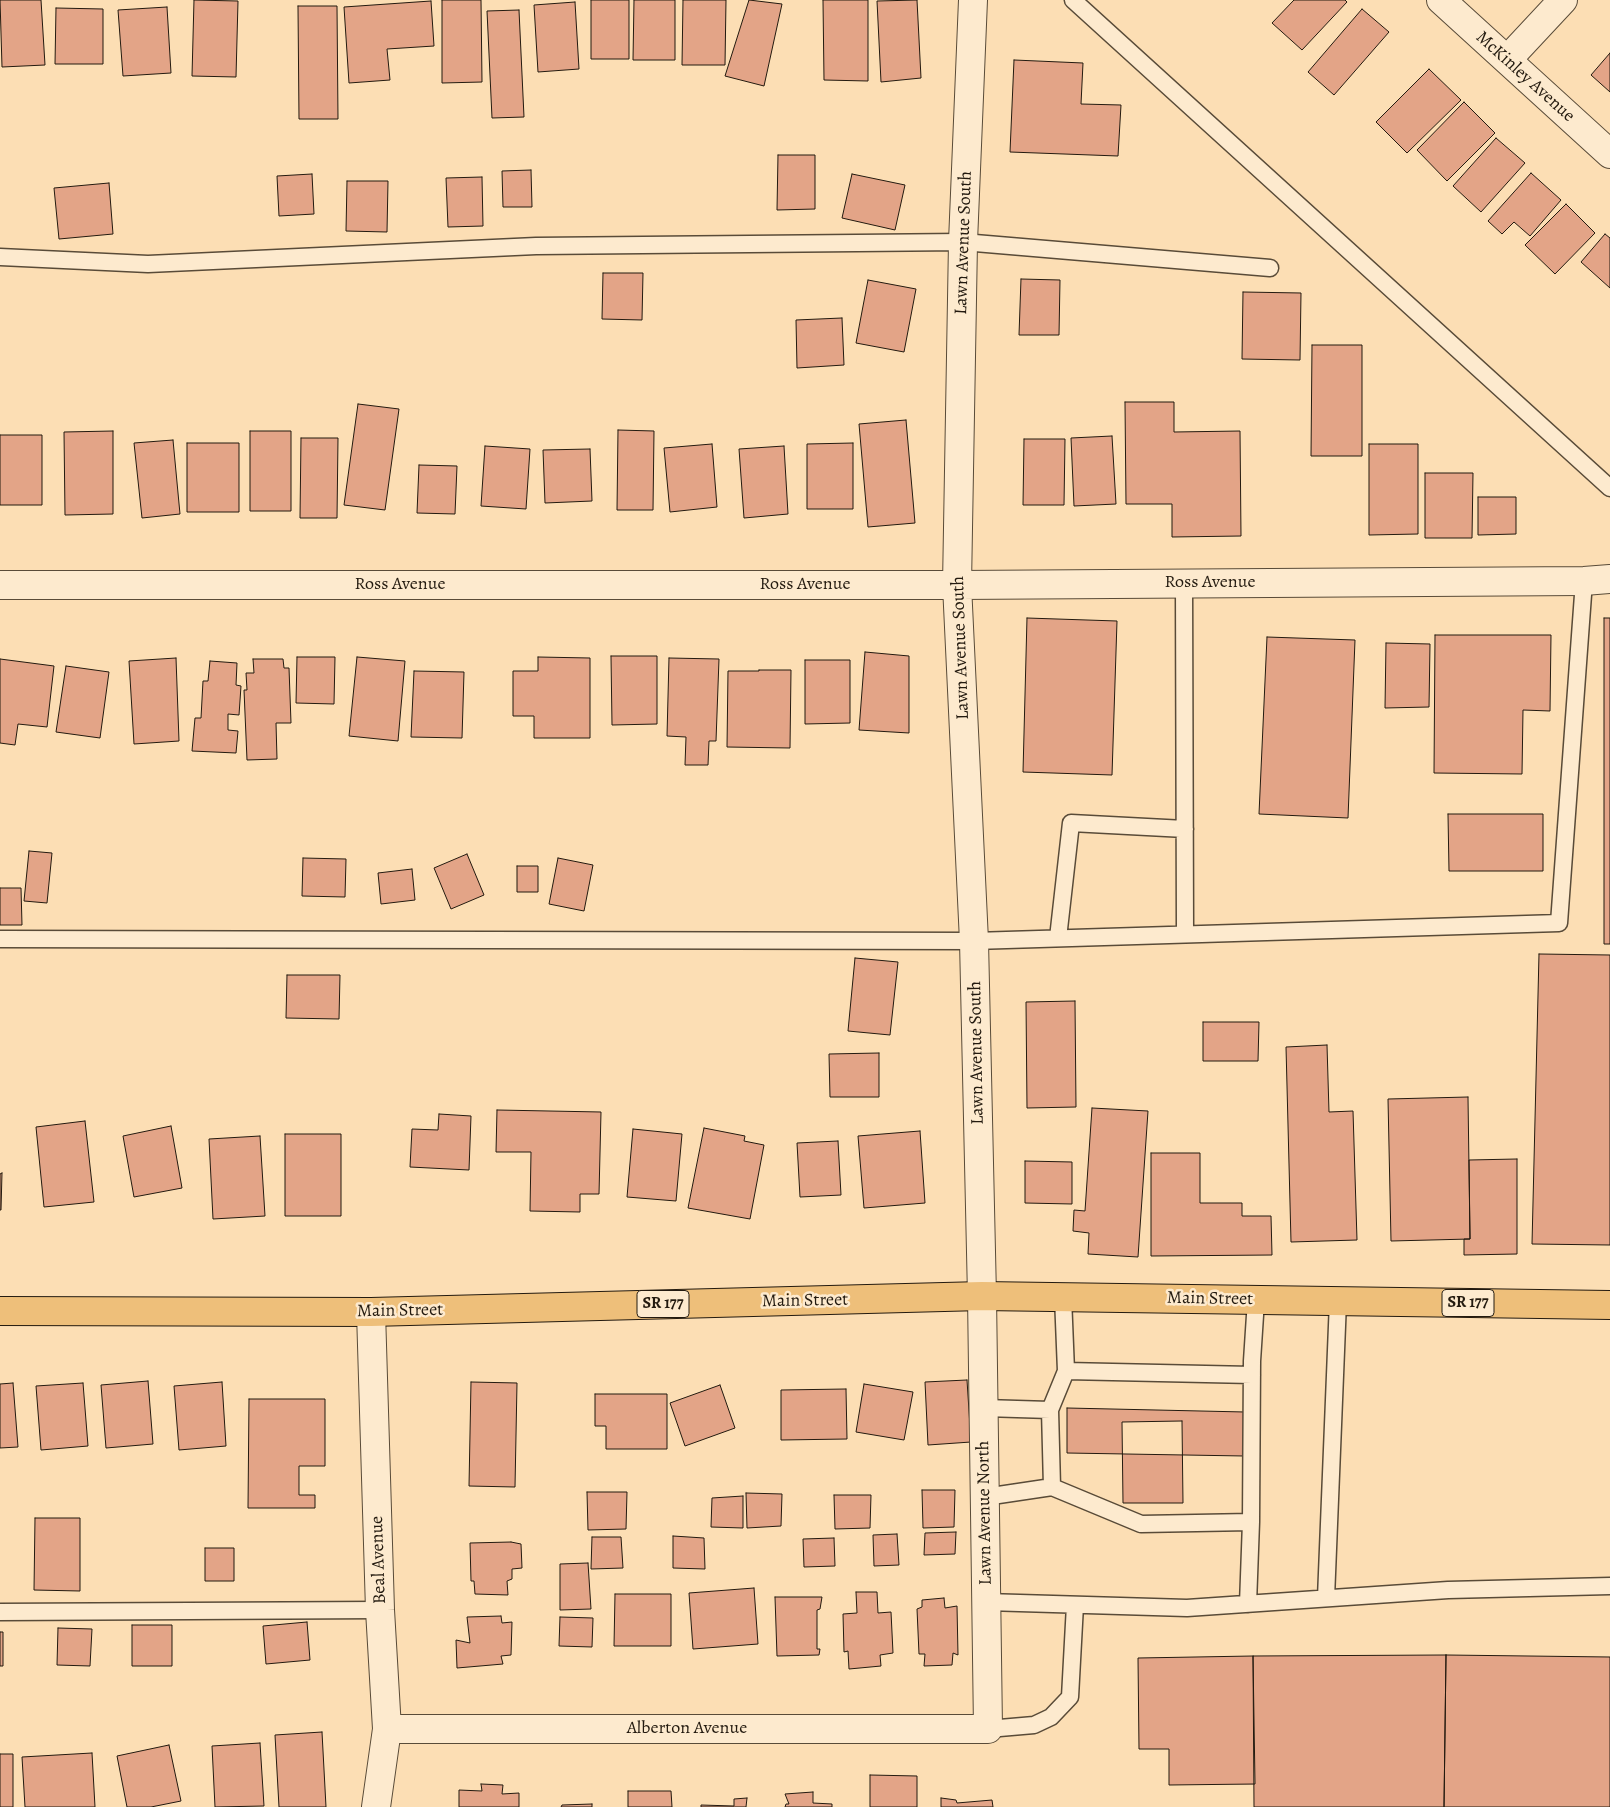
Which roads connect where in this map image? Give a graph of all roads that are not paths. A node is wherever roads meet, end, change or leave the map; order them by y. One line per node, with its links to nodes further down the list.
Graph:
1 (973, 0): 7 (street, Lawn Avenue South)
2 (1073, 0): 10 (lane)
3 (1441, 0): 5 (street, McKinley Avenue)
4 (1563, 0): 5 (street)
5 (1507, 60): 6 (street, McKinley Avenue)
6 (1610, 154)
7 (963, 242): 8 (lane); 9 (lane); 14 (street, Lawn Avenue South)
8 (0, 257)
9 (1270, 268)
10 (1610, 488)
11 (1597, 580): 12 (street, Ross Avenue); 16 (lane)
12 (1184, 584): 14 (street, Ross Avenue); 15 (lane)
13 (0, 585): 14 (street, Ross Avenue)
14 (957, 585): 19 (street, Lawn Avenue South)
15 (1185, 830): 16 (lane); 17 (lane)
16 (1185, 934): 17 (lane)
17 (1058, 938): 19 (lane)
18 (0, 939): 19 (lane)
19 (974, 941): 20 (street, Lawn Avenue South)
20 (982, 1296): 21 (main road, Main Street / SR 177); 26 (main road, Main Street / SR 177); 29 (street, Lawn Avenue North)
21 (1063, 1297): 22 (main road, Main Street / SR 177); 27 (lane)
22 (1256, 1300): 23 (main road, Main Street / SR 177); 28 (lane)
23 (1338, 1301): 24 (main road, Main Street / SR 177); 35 (lane)
24 (1610, 1305)
25 (0, 1311): 26 (main road, Main Street / SR 177)
26 (371, 1312): 39 (street, Beal Avenue)
27 (1066, 1371): 28 (lane); 30 (lane)
28 (1252, 1375): 33 (lane)
29 (984, 1408): 30 (lane); 32 (street, Lawn Avenue North)
30 (1050, 1410): 31 (lane)
31 (1052, 1487): 32 (lane); 33 (lane)
32 (985, 1497): 36 (street, Lawn Avenue North)
33 (1251, 1522): 37 (lane)
34 (1610, 1586): 35 (lane)
35 (1326, 1598): 37 (lane)
36 (986, 1602): 38 (lane); 42 (street, Lawn Avenue North)
37 (1248, 1604): 38 (lane)
38 (1075, 1605): 42 (lane)
39 (380, 1610): 40 (lane); 41 (street, Beal Avenue)
40 (0, 1612)
41 (386, 1729): 42 (street, Alberton Avenue); 43 (street, Beal Avenue)
42 (988, 1729)
43 (376, 1807)

